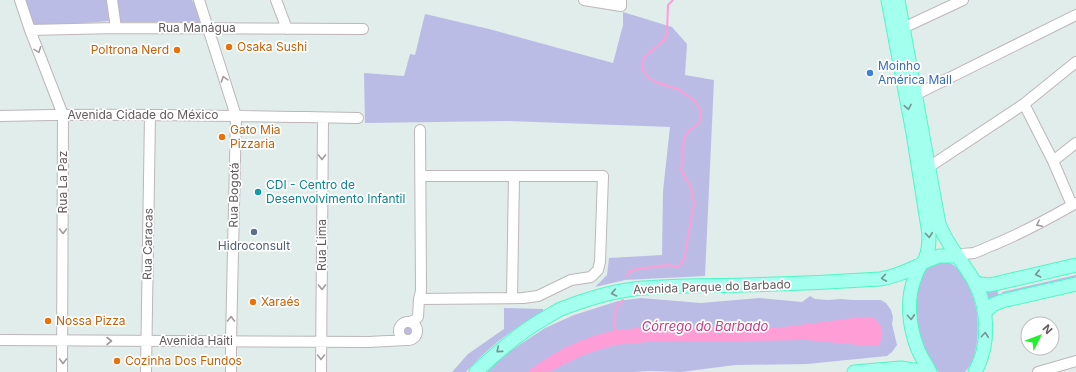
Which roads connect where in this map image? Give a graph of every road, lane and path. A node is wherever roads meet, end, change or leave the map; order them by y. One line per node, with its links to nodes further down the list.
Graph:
1 (20, 0): 16 (street, Rua La Paz)
2 (112, 0): 11 (street)
3 (199, 0): 12 (street, Rua Bogotá)
4 (276, 0): 14 (street)
5 (584, 0): 9 (street)
6 (888, 0): 34 (main road, one-way to 34)
7 (898, 0): 13 (main road)
8 (963, 0): 13 (street)
9 (621, 3)
10 (1076, 15): 18 (street)
11 (116, 28): 12 (street, Rua Manágua); 16 (street, Rua Manágua)
12 (208, 28): 14 (street, Rua Manágua); 23 (street, Rua Bogotá, one-way to 12)
13 (903, 28): 18 (main road)
14 (287, 29): 15 (street, Rua Manágua)
15 (363, 29)
16 (30, 30): 20 (street, Rua La Paz, one-way to 20)
17 (1076, 62): 19 (street)
18 (915, 95): 29 (main road)
19 (1024, 104): 28 (street); 29 (street)
20 (63, 115): 21 (street, Avenida Cidade do México); 22 (street, Avenida Cidade do México); 45 (street, Rua La Paz, one-way to 45)
21 (150, 115): 23 (street, Avenida Cidade do México); 46 (street, Rua Caracas)
22 (0, 116)
23 (236, 116): 24 (street, Avenida Cidade do México); 47 (street, Rua Bogotá, one-way to 23)
24 (323, 118): 25 (street, Avenida Cidade do México); 49 (street, Rua Lima, one-way to 49)
25 (358, 118)
26 (420, 130): 30 (street)
27 (1076, 143): 28 (street)
28 (1053, 161): 32 (street)
29 (929, 167): 33 (main road)
30 (421, 176): 31 (street); 38 (street)
31 (514, 176): 39 (street); 39 (street)
32 (1074, 204): 33 (street, one-way to 33)
33 (956, 256): 34 (main road, Avenida Parque do Barbado); 36 (main road)
34 (922, 264): 55 (main road, Avenida Parque do Barbado, one-way to 55); 58 (main road, one-way to 58)
35 (1076, 265): 36 (main road, one-way to 36)
36 (975, 282): 40 (main road)
37 (1076, 284): 40 (main road)
38 (421, 296): 39 (street); 41 (street)
39 (512, 298)
40 (985, 313): 59 (main road, one-way to 40)
41 (414, 326): 42 (street); 44 (street)
42 (398, 333): 44 (street); 48 (street)
43 (0, 340): 45 (street, Avenida Haiti)
44 (406, 340): 48 (street, Avenida Haiti)
45 (63, 341): 46 (street, Avenida Haiti, one-way to 46); 51 (street, Rua La Paz, one-way to 51)
46 (146, 341): 47 (street, Avenida Haiti); 52 (street, Rua Caracas)
47 (231, 341): 49 (street, Avenida Haiti); 53 (street, Rua Bogotá)
48 (391, 341): 49 (street, Avenida Haiti)
49 (321, 342): 54 (street, Rua Lima, one-way to 54)
50 (1076, 361): 60 (street)
51 (62, 372)
52 (146, 372)
53 (231, 372)
54 (321, 372)
55 (476, 372)
56 (854, 372): 57 (main road)
57 (926, 372)
58 (930, 372)
59 (975, 372)
60 (1038, 372)

